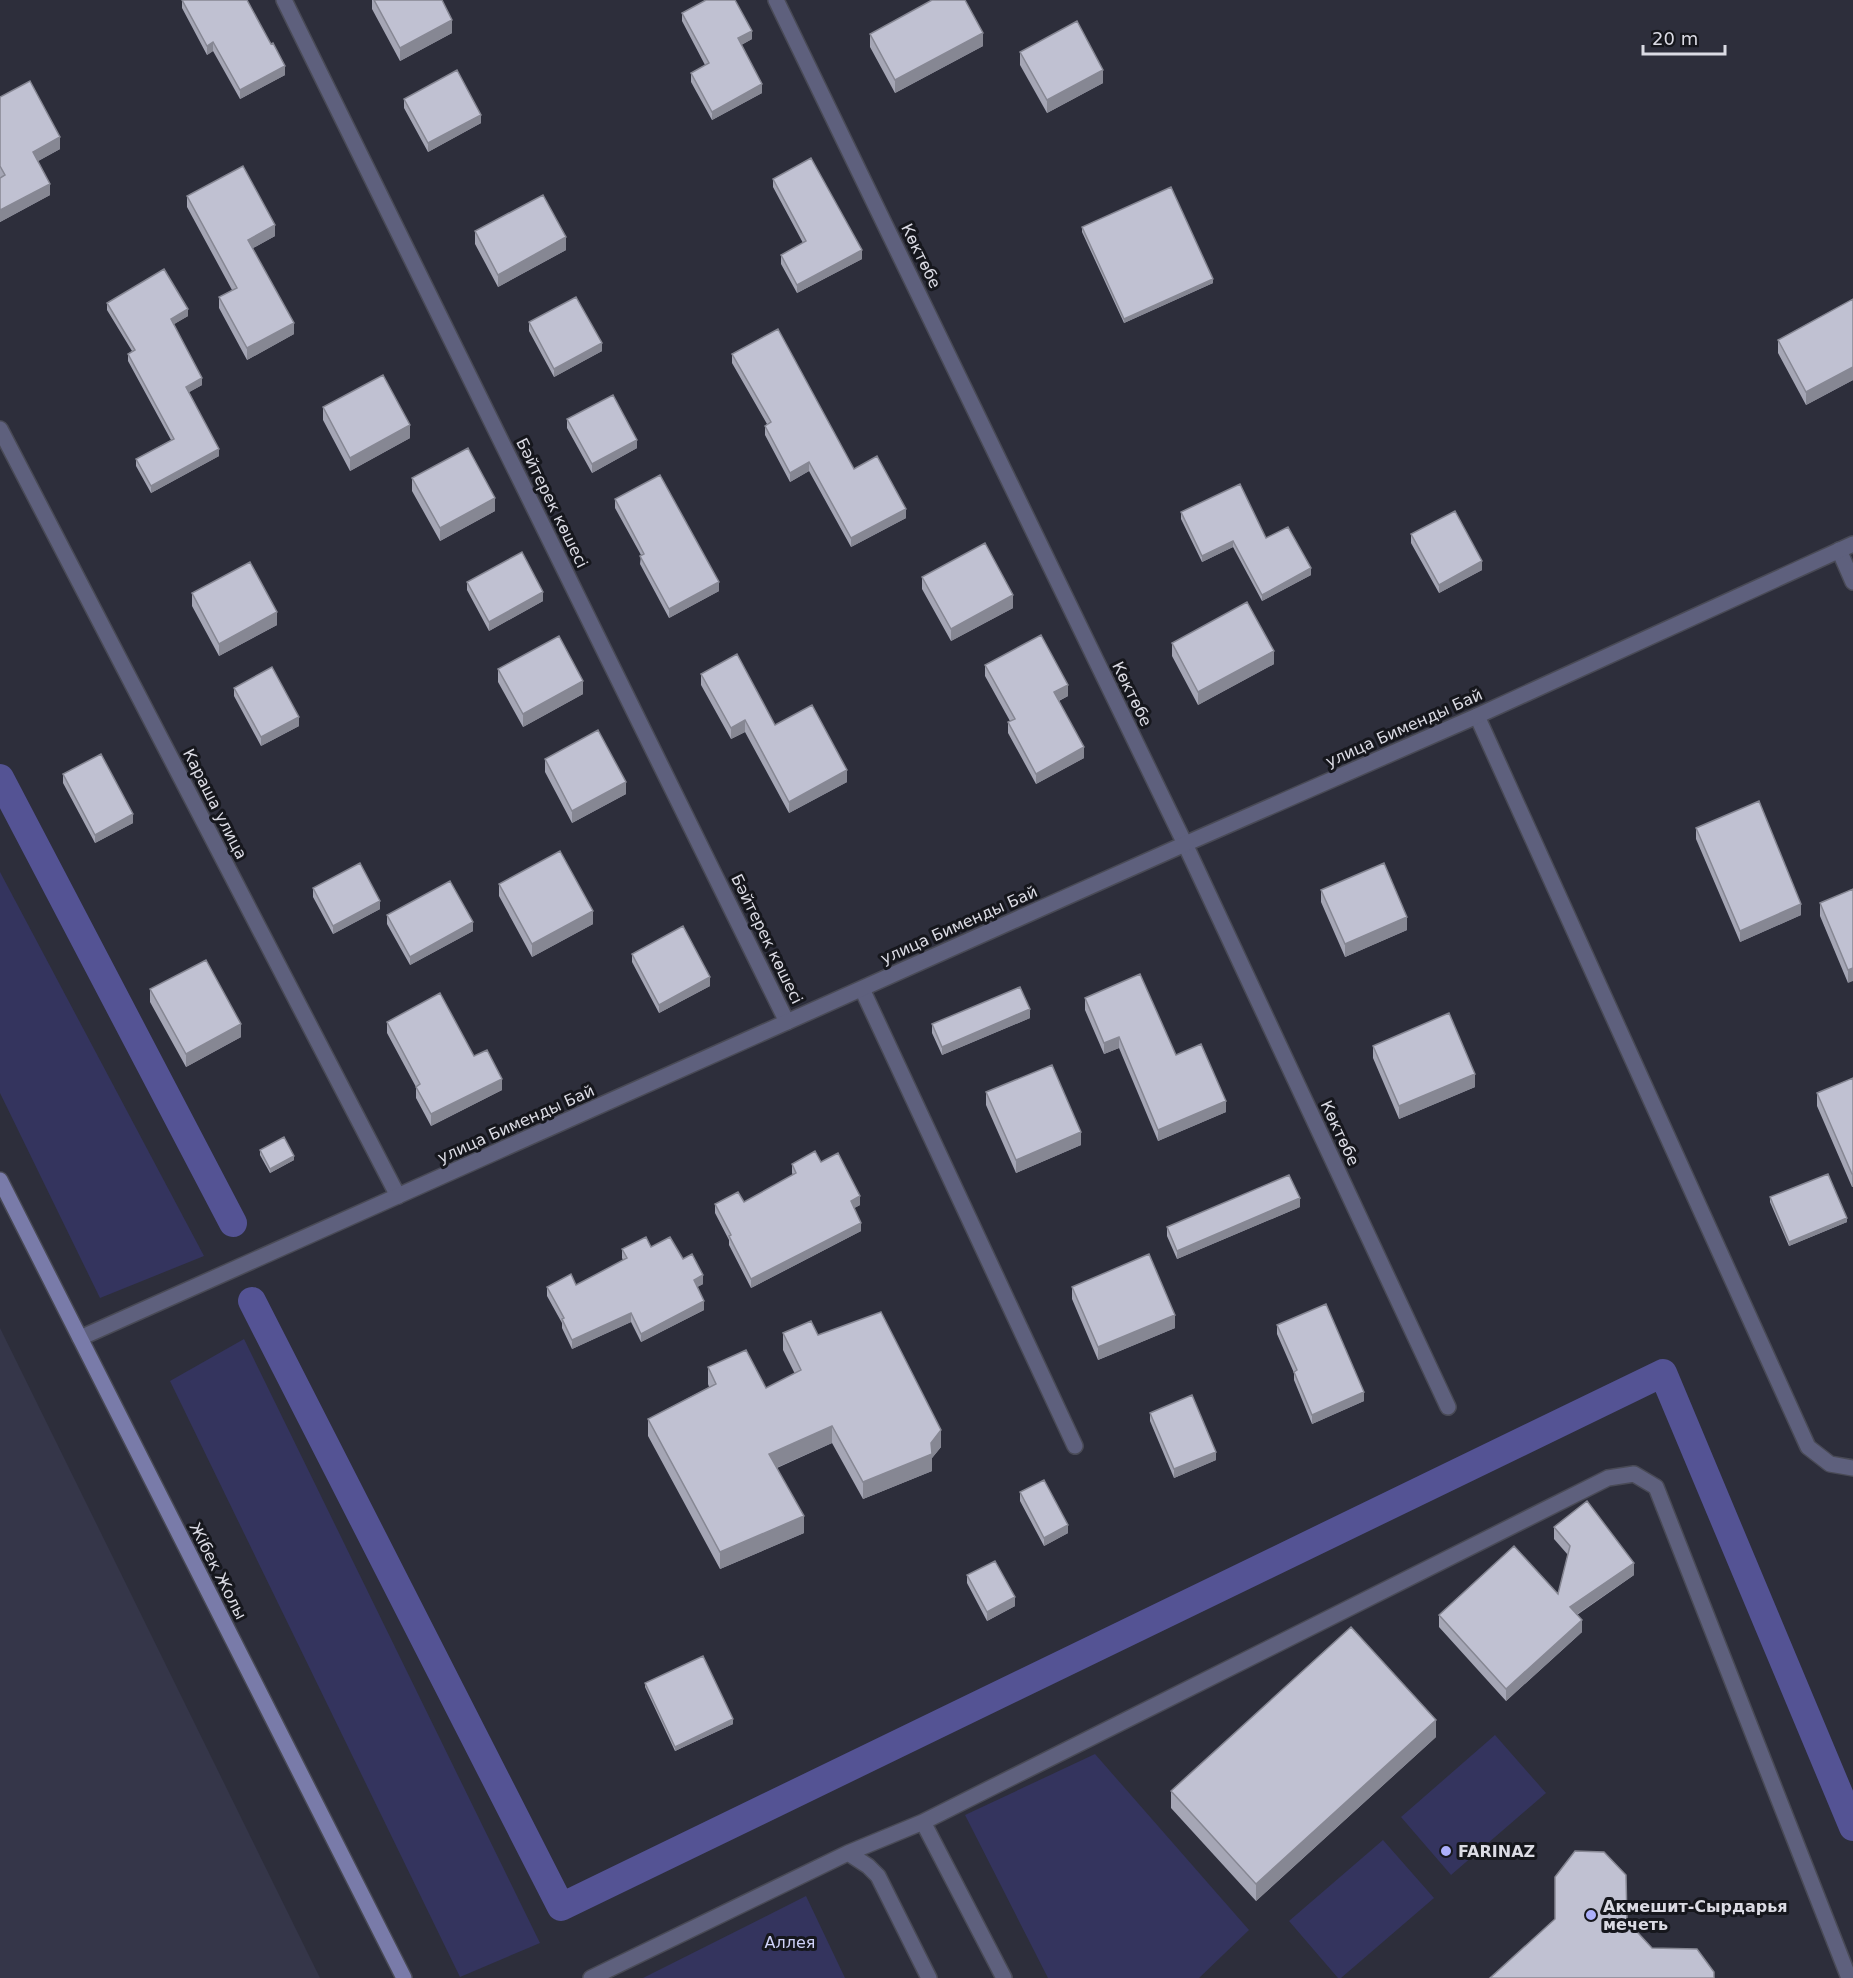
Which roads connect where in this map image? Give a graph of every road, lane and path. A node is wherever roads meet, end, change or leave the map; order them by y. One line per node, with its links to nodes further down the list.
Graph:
1 (284, 0): 9 (street, Бәйтерек көшесі)
2 (776, 0): 7 (street, Көктөбе)
3 (0, 429): 11 (street, Караша улица)
4 (1846, 547): 5 (street); 6 (street, улица Бименды Бай)
5 (1853, 582)
6 (1477, 716): 7 (street, улица Бименды Бай); 15 (street)
7 (1185, 844): 8 (street, улица Бименды Бай); 13 (street, Көктөбе)
8 (861, 989): 9 (street, улица Бименды Бай); 14 (street)
9 (787, 1022): 11 (street, улица Бименды Бай)
10 (0, 1180): 12 (main road, Жібек Жолы)
11 (398, 1196): 12 (street, улица Бименды Бай)
12 (80, 1338): 18 (main road, Жібек Жолы)
13 (1448, 1407)
14 (1075, 1446)
15 (1853, 1468)
16 (923, 1822): 17 (street); 21 (street); 22 (street)
17 (848, 1854): 19 (street); 20 (street)
18 (404, 1978)
19 (591, 1978)
20 (929, 1978)
21 (1004, 1978)
22 (1849, 1978)

